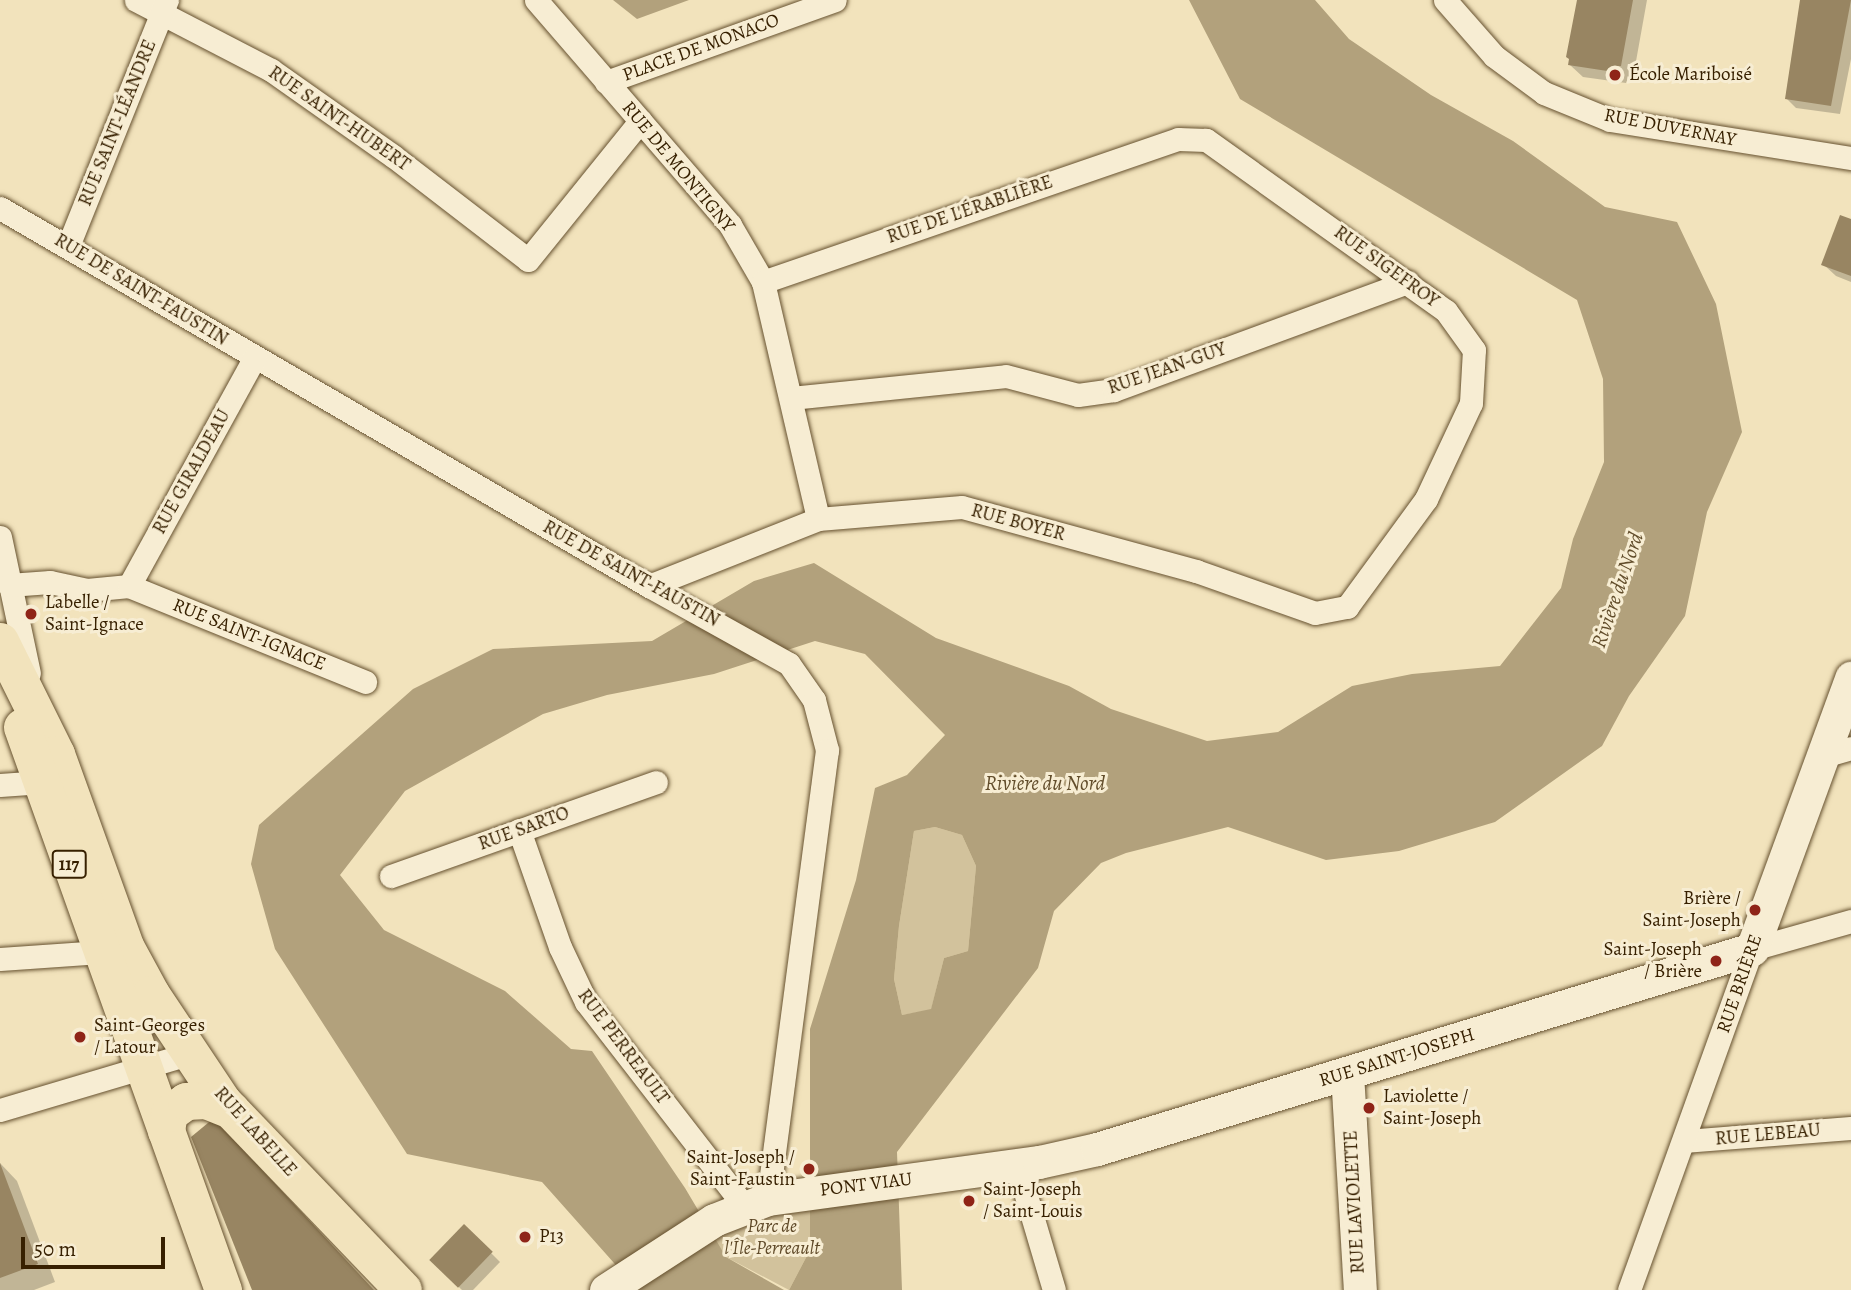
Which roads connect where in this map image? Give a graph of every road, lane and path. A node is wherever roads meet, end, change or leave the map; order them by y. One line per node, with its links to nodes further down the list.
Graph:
1 (136, 0): 5 (street, RUE SAINT-HUBERT)
2 (536, 0): 6 (street, RUE DE MONTIGNY)
3 (835, 0): 6 (street, PLACE DE MONACO)
4 (1445, 0): 9 (street, RUE DUVERNAY)
5 (164, 6): 7 (street, RUE SAINT-HUBERT); 11 (street, RUE SAINT-LÉANDRE)
6 (606, 82): 7 (street, RUE DE MONTIGNY)
7 (640, 121): 12 (street, RUE DE MONTIGNY)
8 (1178, 139): 12 (street, RUE DE L'ÉRABLIÈRE); 13 (street, RUE SIGEFROY)
9 (1851, 158)
10 (0, 208): 11 (street, RUE DE SAINT-FAUSTIN)
11 (68, 246): 14 (street, RUE DE SAINT-FAUSTIN)
12 (763, 282): 15 (street, RUE DE MONTIGNY)
13 (1408, 282): 15 (street, RUE JEAN-GUY); 21 (street, RUE SIGEFROY)
14 (255, 357): 19 (street, RUE GIRALDEAU); 20 (street, RUE DE SAINT-FAUSTIN)
15 (791, 398): 16 (street, RUE DE MONTIGNY)
16 (818, 519): 20 (street, RUE BOYER); 21 (street, RUE BOYER)
17 (0, 537): 18 (street, RUE LABELLE)
18 (9, 585): 19 (street, RUE SAINT-IGNACE); 26 (street, RUE LABELLE)
19 (129, 586): 25 (street, RUE SAINT-IGNACE)
20 (649, 586): 47 (street, RUE DE SAINT-FAUSTIN)
21 (1347, 607)
22 (0, 641): 26 (main road, RUE LABELLE / 117)
23 (0, 660): 28 (main road, 117)
24 (1851, 678): 27 (street, RUE BRIÈRE)
25 (365, 682)
26 (40, 721): 37 (main road, RUE LABELLE / 117)
27 (1836, 753): 34 (street, RUE BRIÈRE)
28 (39, 782): 30 (street); 35 (main road, 117)
29 (656, 782): 31 (street, RUE SARTO)
30 (0, 785)
31 (519, 831): 32 (street, RUE SARTO); 47 (street, RUE PERREAULT)
32 (391, 876)
33 (1851, 921): 34 (street, RUE SAINT-JOSEPH)
34 (1752, 949): 39 (street, RUE SAINT-JOSEPH); 44 (street, RUE BRIÈRE)
35 (101, 952): 36 (street); 38 (main road, 117)
36 (0, 959)
37 (191, 1053): 38 (street); 41 (main road, RUE LABELLE / 117)
38 (144, 1068): 40 (street); 43 (main road, 117)
39 (1347, 1073): 45 (street, RUE SAINT-JOSEPH); 52 (street, RUE LAVIOLETTE)
40 (0, 1110)
41 (231, 1110): 43 (main road); 49 (main road, RUE LABELLE / 117)
42 (1851, 1128): 44 (street, RUE LEBEAU)
43 (166, 1131): 48 (main road, 117)
44 (1685, 1141): 53 (street, RUE BRIÈRE)
45 (1017, 1165): 46 (street, RUE SAINT-JOSEPH); 51 (street)
46 (939, 1176): 47 (street, PONT VIAU)
47 (769, 1200): 50 (street)
48 (223, 1290)
49 (402, 1290)
50 (607, 1290)
51 (1054, 1290)
52 (1360, 1290)
53 (1629, 1290)

